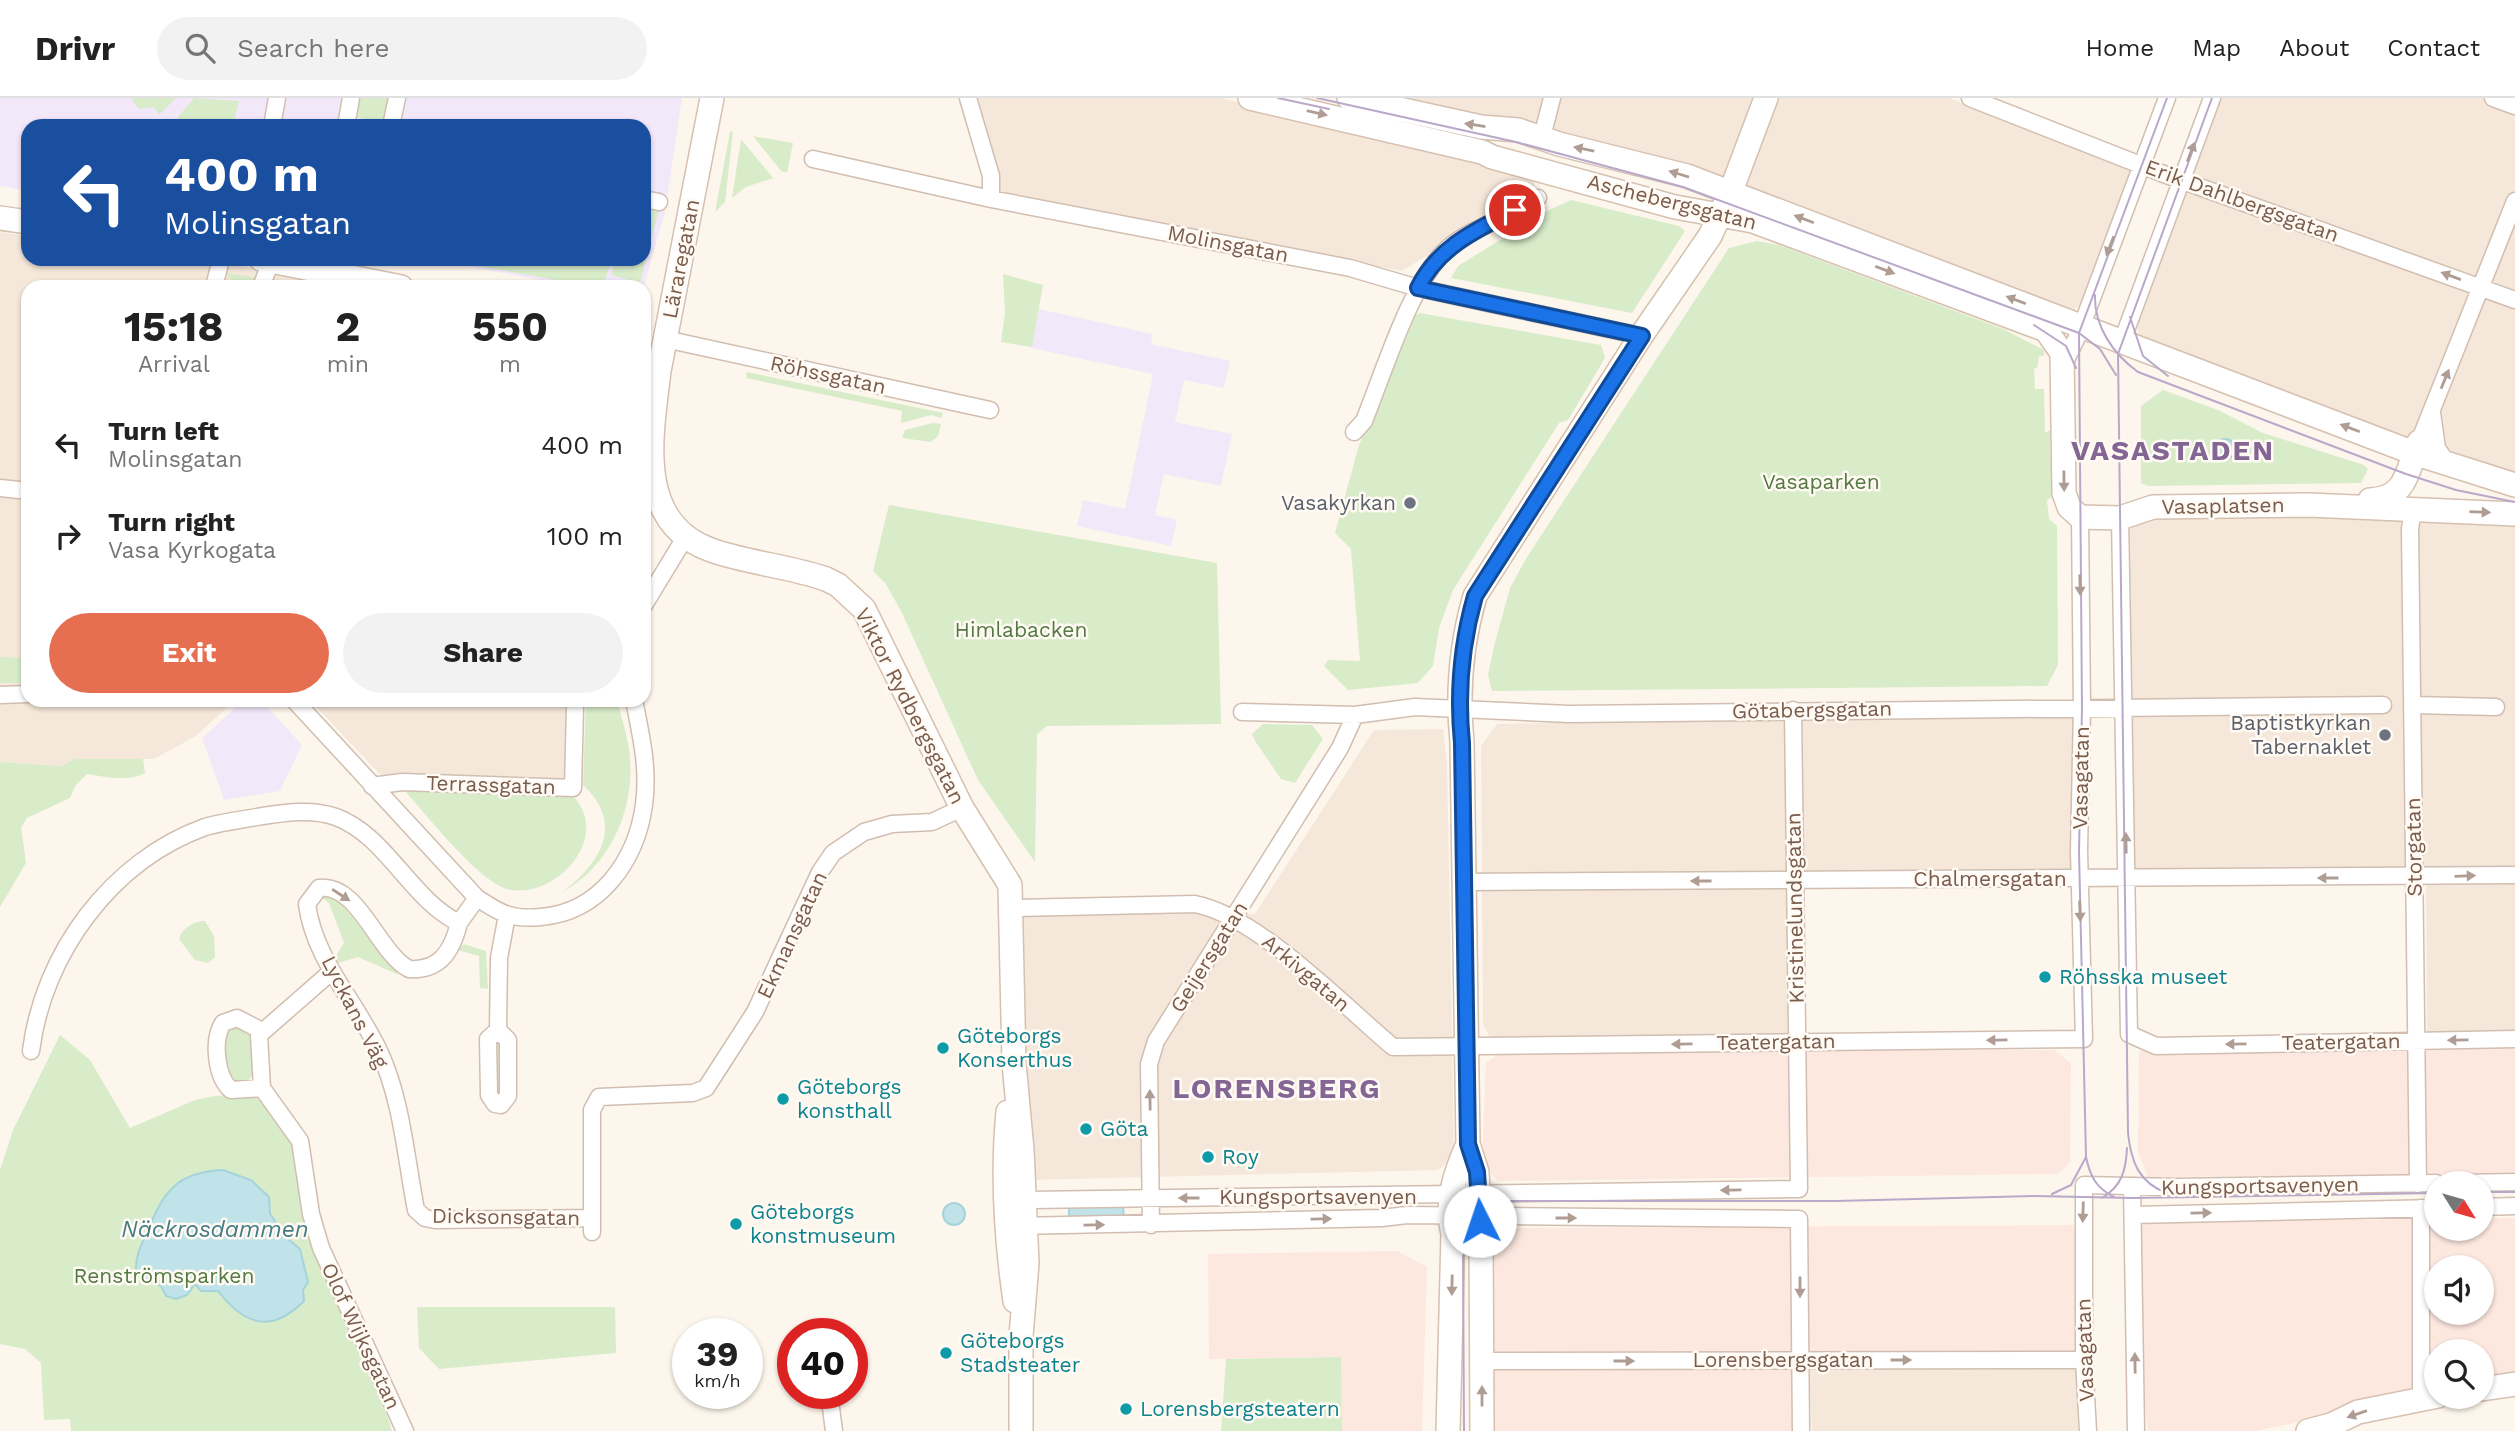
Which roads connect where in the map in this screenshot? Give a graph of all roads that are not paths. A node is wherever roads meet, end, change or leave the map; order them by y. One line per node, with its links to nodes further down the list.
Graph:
1 (277, 98): 15 (street)
2 (351, 98): 16 (street)
3 (397, 98): 17 (street)
4 (712, 98): 36 (street, Läraregatan)
5 (968, 98): 24 (street)
6 (1250, 98): 26 (street, Aschebergsgatan, one-way to 26)
7 (1349, 98): 18 (street, Aschebergsgatan, one-way to 7)
8 (1552, 98): 18 (street)
9 (1766, 98): 22 (street)
10 (1970, 98): 20 (street, Erik Dahlbergsgatan)
11 (2167, 98): 20 (street)
12 (2212, 98): 21 (street, one-way to 12)
13 (2493, 98): 14 (street)
14 (2515, 106)
15 (273, 119)
16 (347, 119)
17 (392, 119)
18 (1542, 137): 22 (street, Aschebergsgatan, one-way to 18)
19 (813, 159): 24 (street, Molinsgatan)
20 (2141, 165): 21 (street, Erik Dahlbergsgatan); 34 (street, one-way to 34)
21 (2180, 180): 32 (street, Erik Dahlbergsgatan, one-way to 21); 37 (street)
22 (1731, 191): 26 (street); 34 (street, Aschebergsgatan, one-way to 22)
23 (1538, 198): 31 (street)
24 (991, 199): 31 (street, Molinsgatan)
25 (2515, 201): 32 (street)
26 (1721, 214): 35 (street); 38 (street, Aschebergsgatan, one-way to 38)
27 (0, 218): 28 (street)
28 (21, 221)
29 (296, 266): 30 (street)
30 (366, 280)
31 (1418, 288): 35 (street, Molinsgatan); 41 (street)
32 (2483, 288): 33 (street, Erik Dahlbergsgatan); 40 (street, one-way to 32)
33 (2515, 300)
34 (2079, 329): 37 (street); 38 (street)
35 (1642, 336): 64 (street)
36 (655, 337): 39 (street, Röhssgatan); 42 (street, Läraregatan)
37 (2122, 341): 43 (street, one-way to 37)
38 (2064, 364): 52 (street, one-way to 52)
39 (990, 410)
40 (2432, 410): 43 (street); 44 (street)
41 (1354, 432)
42 (651, 440)
43 (2416, 447): 44 (street); 49 (street, Vasaplatsen)
44 (2452, 467): 46 (street)
45 (651, 484): 54 (street, Läraregatan)
46 (2515, 485)
47 (0, 488): 48 (street)
48 (21, 490)
49 (2309, 505): 50 (street, Vasaplatsen); 53 (street, Vasaplatsen)
50 (2413, 510): 51 (street, Vasaplatsen, one-way to 51); 59 (street, Storgatan)
51 (2515, 514)
52 (2080, 517): 53 (street, Vasaplatsen); 66 (street, Vasagatan, one-way to 66)
53 (2120, 518): 65 (street, Vasagatan)
54 (686, 536): 55 (street); 71 (street, Viktor Rydbergsgatan)
55 (651, 594)
56 (21, 694): 57 (street)
57 (0, 695)
58 (2383, 705): 65 (street, Götabergsgatan)
59 (2413, 705): 62 (street); 74 (street, Storgatan)
60 (300, 707): 70 (street)
61 (635, 707): 80 (street)
62 (2496, 707)
63 (575, 708): 70 (street, Terrassgatan)
64 (1459, 708): 67 (street, Götabergsgatan); 69 (street, Götabergsgatan); 77 (street)
65 (2124, 708): 66 (street, Götabergsgatan); 76 (street, Vasagatan, one-way to 65)
66 (2082, 709): 67 (street, Götabergsgatan); 73 (street, Vasagatan)
67 (1793, 710): 75 (street, Kristinelundsgatan)
68 (1242, 712): 69 (street, Götabergsgatan)
69 (1355, 715): 81 (street, Geijersgatan)
70 (372, 786): 78 (street)
71 (962, 808): 79 (street, Viktor Rydbergsgatan); 113 (street, Ekmansgatan)
72 (2515, 875): 74 (street, Chalmersgatan, one-way to 72)
73 (2079, 878): 75 (street, Chalmersgatan); 76 (street, Chalmersgatan); 87 (street, Vasagatan, one-way to 87)
74 (2414, 878): 76 (street, Chalmersgatan, one-way to 76); 89 (street, Storgatan)
75 (1795, 880): 77 (street, Chalmersgatan, one-way to 77); 90 (street, Kristinelundsgatan)
76 (2127, 880): 86 (street, Vasagatan)
77 (1465, 882): 91 (street)
78 (477, 898): 80 (street); 82 (street)
79 (1012, 908): 81 (street, Arkivgatan); 104 (street, Viktor Rydbergsgatan)
80 (506, 915): 84 (street)
81 (1234, 917): 91 (street, Arkivgatan); 105 (street, Geijersgatan, one-way to 81)
82 (459, 923): 83 (street, Lyckans Väg, one-way to 82); 92 (street)
83 (331, 972): 85 (street); 110 (street, Lyckans Väg)
84 (498, 1030)
85 (262, 1031): 93 (street); 93 (street)
86 (2129, 1034): 89 (street, Teatergatan, one-way to 86)
87 (2084, 1039): 90 (street, Teatergatan, one-way to 90)
88 (2515, 1039): 89 (street, Teatergatan, one-way to 89)
89 (2417, 1041): 97 (street, Storgatan)
90 (1796, 1042): 91 (street, Teatergatan, one-way to 91); 101 (street, Kristinelundsgatan)
91 (1469, 1048): 94 (street)
92 (32, 1051)
93 (262, 1088): 125 (street, Olof Wijksgatan)
94 (1468, 1144): 102 (street); 103 (street)
95 (2494, 1182): 96 (street)
96 (2515, 1182)
97 (2418, 1184): 98 (street, Kungsportsavenyen); 100 (street, Kungsportsavenyen)
98 (2424, 1184)
99 (2084, 1185): 100 (street, Kungsportsavenyen); 119 (street, Vasagatan, one-way to 119)
100 (2132, 1186): 109 (street)
101 (1799, 1189): 103 (street, Kungsportsavenyen, one-way to 103)
102 (1451, 1193): 103 (street, Kungsportsavenyen); 105 (street, Kungsportsavenyen, one-way to 105); 111 (street)
103 (1478, 1193): 112 (street)
104 (1015, 1195): 105 (street, Kungsportsavenyen); 115 (street, Viktor Rydbergsgatan)
105 (1152, 1198): 114 (street, Geijersgatan)
106 (2515, 1206): 107 (street)
107 (2494, 1207)
108 (2424, 1208): 109 (street, Kungsportsavenyen, one-way to 108)
109 (2133, 1214): 132 (street, one-way to 109)
110 (420, 1216): 113 (street, Dicksonsgatan)
111 (1449, 1217): 112 (street, Kungsportsavenyen); 114 (street, Kungsportsavenyen, one-way to 111); 128 (street, one-way to 128)
112 (1479, 1218): 118 (street, Kungsportsavenyen, one-way to 118); 120 (street)
113 (592, 1225)
114 (1152, 1225): 115 (street, Kungsportsavenyen, one-way to 114)
115 (1017, 1226): 127 (street, Viktor Rydbergsgatan)
116 (2428, 1241): 117 (street)
117 (2429, 1339)
118 (1800, 1360): 119 (street, Lorensbergsgatan, one-way to 119); 120 (street, Lorensbergsgatan, one-way to 118); 130 (street)
119 (2084, 1360): 131 (street, Vasagatan)
120 (1482, 1361): 129 (street, one-way to 120)
121 (2515, 1384): 122 (street)
122 (2494, 1387)
123 (2424, 1399): 133 (street, one-way to 133)
124 (831, 1409): 126 (street)
125 (405, 1431)
126 (834, 1431)
127 (1021, 1431)
128 (1448, 1431)
129 (1482, 1431)
130 (1801, 1431)
131 (2088, 1431)
132 (2136, 1431)
133 (2308, 1431)

